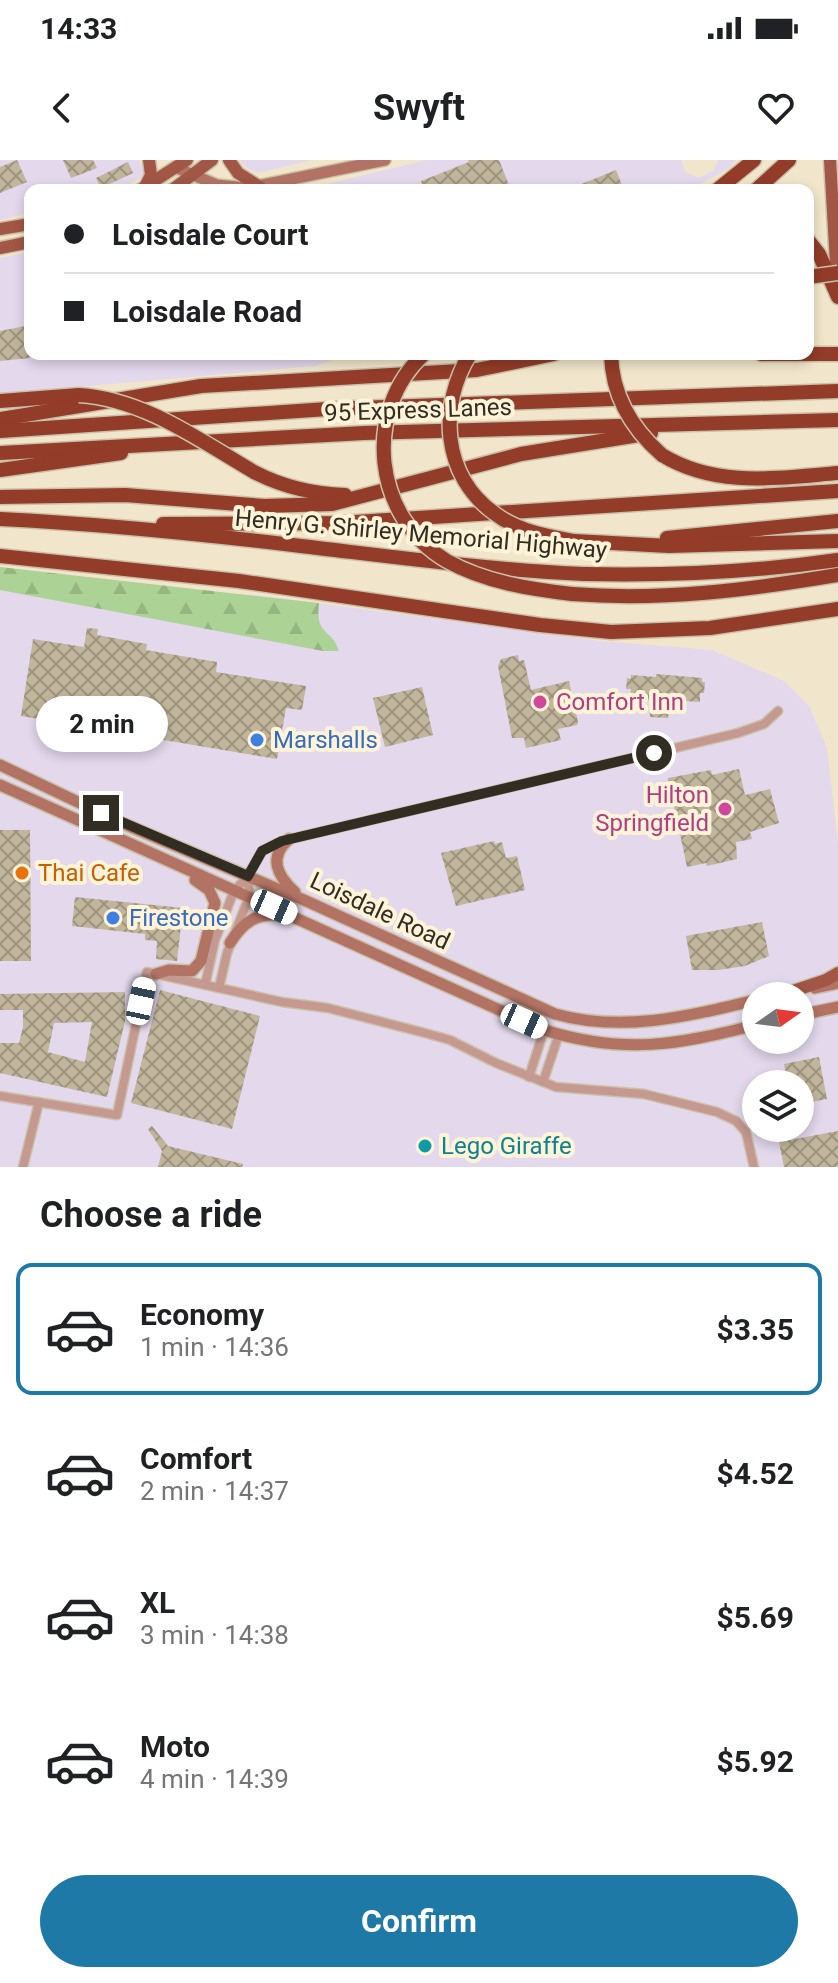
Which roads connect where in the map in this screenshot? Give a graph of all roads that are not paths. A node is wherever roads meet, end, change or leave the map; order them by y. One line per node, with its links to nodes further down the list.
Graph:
1 (149, 160): 11 (main road)
2 (212, 160): 10 (main road)
3 (229, 160): 15 (main road)
4 (385, 160): 16 (main road)
5 (754, 160): 17 (highway)
6 (789, 160): 18 (highway)
7 (830, 160): 26 (main road)
8 (165, 161): 9 (street)
9 (182, 164): 10 (main road); 12 (main road)
10 (193, 175): 13 (main road); 14 (main road)
11 (145, 184)
12 (150, 184)
13 (180, 184)
14 (218, 184)
15 (247, 184)
16 (269, 184)
17 (724, 184)
18 (763, 184)
19 (24, 225): 20 (main road)
20 (0, 229)
21 (24, 243): 22 (main road)
22 (0, 248)
23 (814, 248): 26 (highway)
24 (838, 273): 25 (highway, bridge)
25 (814, 276)
26 (838, 294)
27 (814, 354): 28 (highway)
28 (838, 354)
29 (419, 360): 55 (highway, bridge)
30 (463, 360): 34 (highway)
31 (467, 360): 52 (highway, bridge)
32 (525, 360): 34 (highway)
33 (612, 360): 44 (highway, bridge)
34 (426, 371): 37 (highway)
35 (838, 391): 40 (highway)
36 (0, 401): 46 (highway, bridge)
37 (0, 419)
38 (838, 420): 39 (highway, 95 Express Lanes)
39 (739, 423): 41 (highway, 95 Express Lanes); 46 (highway)
40 (0, 431)
41 (184, 442): 42 (highway, 95 Express Lanes); 43 (highway)
42 (0, 453)
43 (0, 470)
44 (838, 473)
45 (838, 491): 50 (highway)
46 (373, 494): 47 (highway)
47 (0, 497)
48 (0, 519): 50 (highway, Henry G. Shirley Memorial Highway)
49 (838, 521): 52 (highway)
50 (119, 525): 55 (highway, Henry G. Shirley Memorial Highway)
51 (838, 541): 52 (highway)
52 (644, 543)
53 (0, 556): 57 (highway)
54 (838, 560): 55 (highway, Henry G. Shirley Memorial Highway)
55 (814, 571): 56 (highway)
56 (838, 575)
57 (838, 609)
58 (778, 711): 61 (street)
59 (0, 765): 63 (main road, Loisdale Road)
60 (0, 785): 62 (main road, Loisdale Road)
61 (289, 839): 63 (street); 66 (main road)
62 (164, 860): 64 (main road, Loisdale Road); 70 (main road)
63 (248, 876): 64 (street); 65 (street); 66 (main road, Loisdale Road)
64 (234, 891): 65 (main road, Loisdale Road); 73 (street)
65 (249, 897): 67 (main road, Loisdale Road); 68 (street)
66 (304, 900): 76 (main road, Loisdale Road)
67 (296, 917): 68 (main road); 80 (main road, Loisdale Road)
68 (230, 943): 74 (street)
69 (838, 973): 72 (main road)
70 (156, 974): 73 (street); 85 (street)
71 (838, 983): 75 (main road)
72 (814, 984)
73 (205, 985): 74 (street)
74 (219, 988): 82 (street)
75 (814, 988)
76 (742, 1003)
77 (838, 1007): 78 (main road)
78 (814, 1012)
79 (742, 1028): 81 (main road, Loisdale Road)
80 (544, 1030): 81 (main road, Loisdale Road); 82 (street)
81 (559, 1034): 83 (street)
82 (529, 1077): 83 (street)
83 (543, 1082): 87 (street)
84 (0, 1096): 85 (street)
85 (39, 1102): 86 (street)
86 (23, 1167)
87 (754, 1167)

